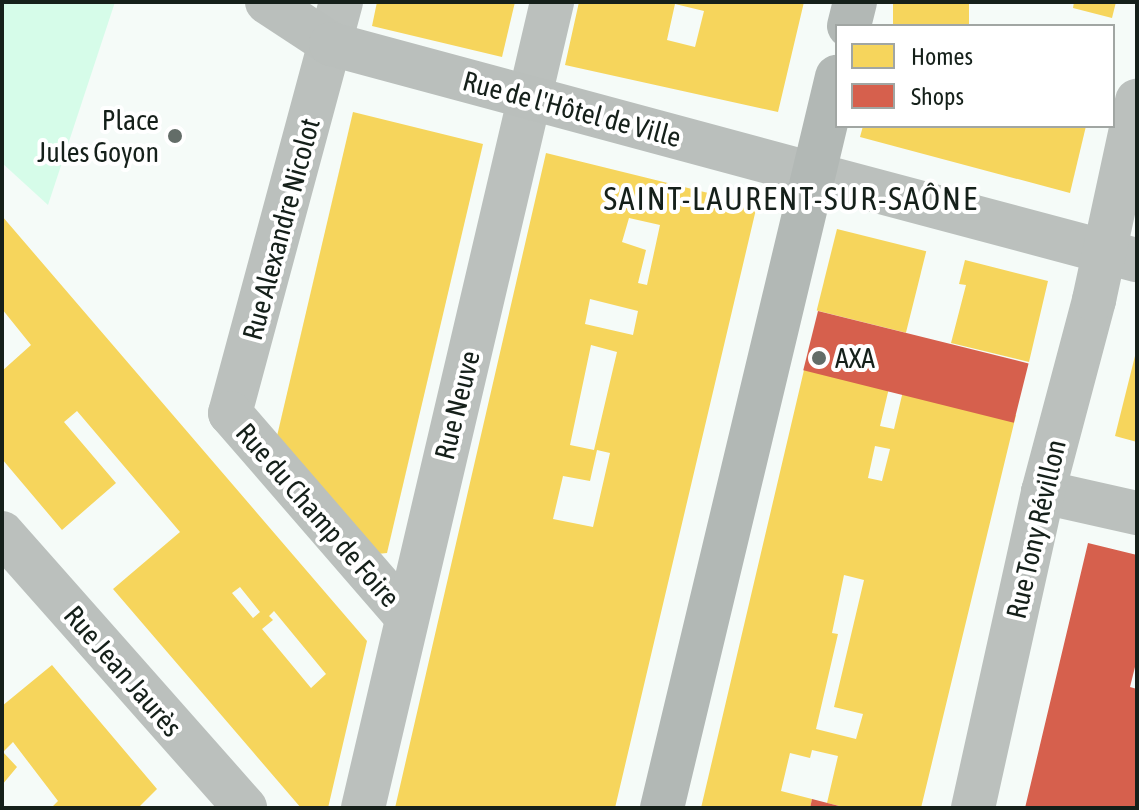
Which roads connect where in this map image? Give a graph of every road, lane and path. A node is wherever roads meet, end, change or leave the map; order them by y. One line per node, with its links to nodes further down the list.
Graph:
1 (267, 2): 6 (street)
2 (341, 2): 6 (street, Rue Alexandre Nicolot)
3 (552, 2): 8 (street, Rue Neuve)
4 (855, 2): 5 (main road)
5 (850, 24)
6 (331, 44): 8 (street, Rue de l'Hôtel de Ville); 12 (street, Rue Alexandre Nicolot)
7 (835, 85): 10 (main road)
8 (531, 98): 10 (street, Rue de l'Hôtel de Ville); 16 (street, Rue Neuve)
9 (1137, 101): 11 (street, Rue Tony Révillon)
10 (813, 174): 11 (street); 19 (main road)
11 (1120, 255): 13 (street, Rue Tony Révillon)
12 (230, 413): 16 (street, Rue du Champ de Foire)
13 (1043, 492): 14 (street); 20 (street, Rue Tony Révillon)
14 (1137, 513)
15 (2, 533): 17 (street, Rue Jean Jaurès)
16 (406, 616): 18 (street, Rue Neuve)
17 (233, 804)
18 (363, 808)
19 (662, 808)
20 (973, 808)

